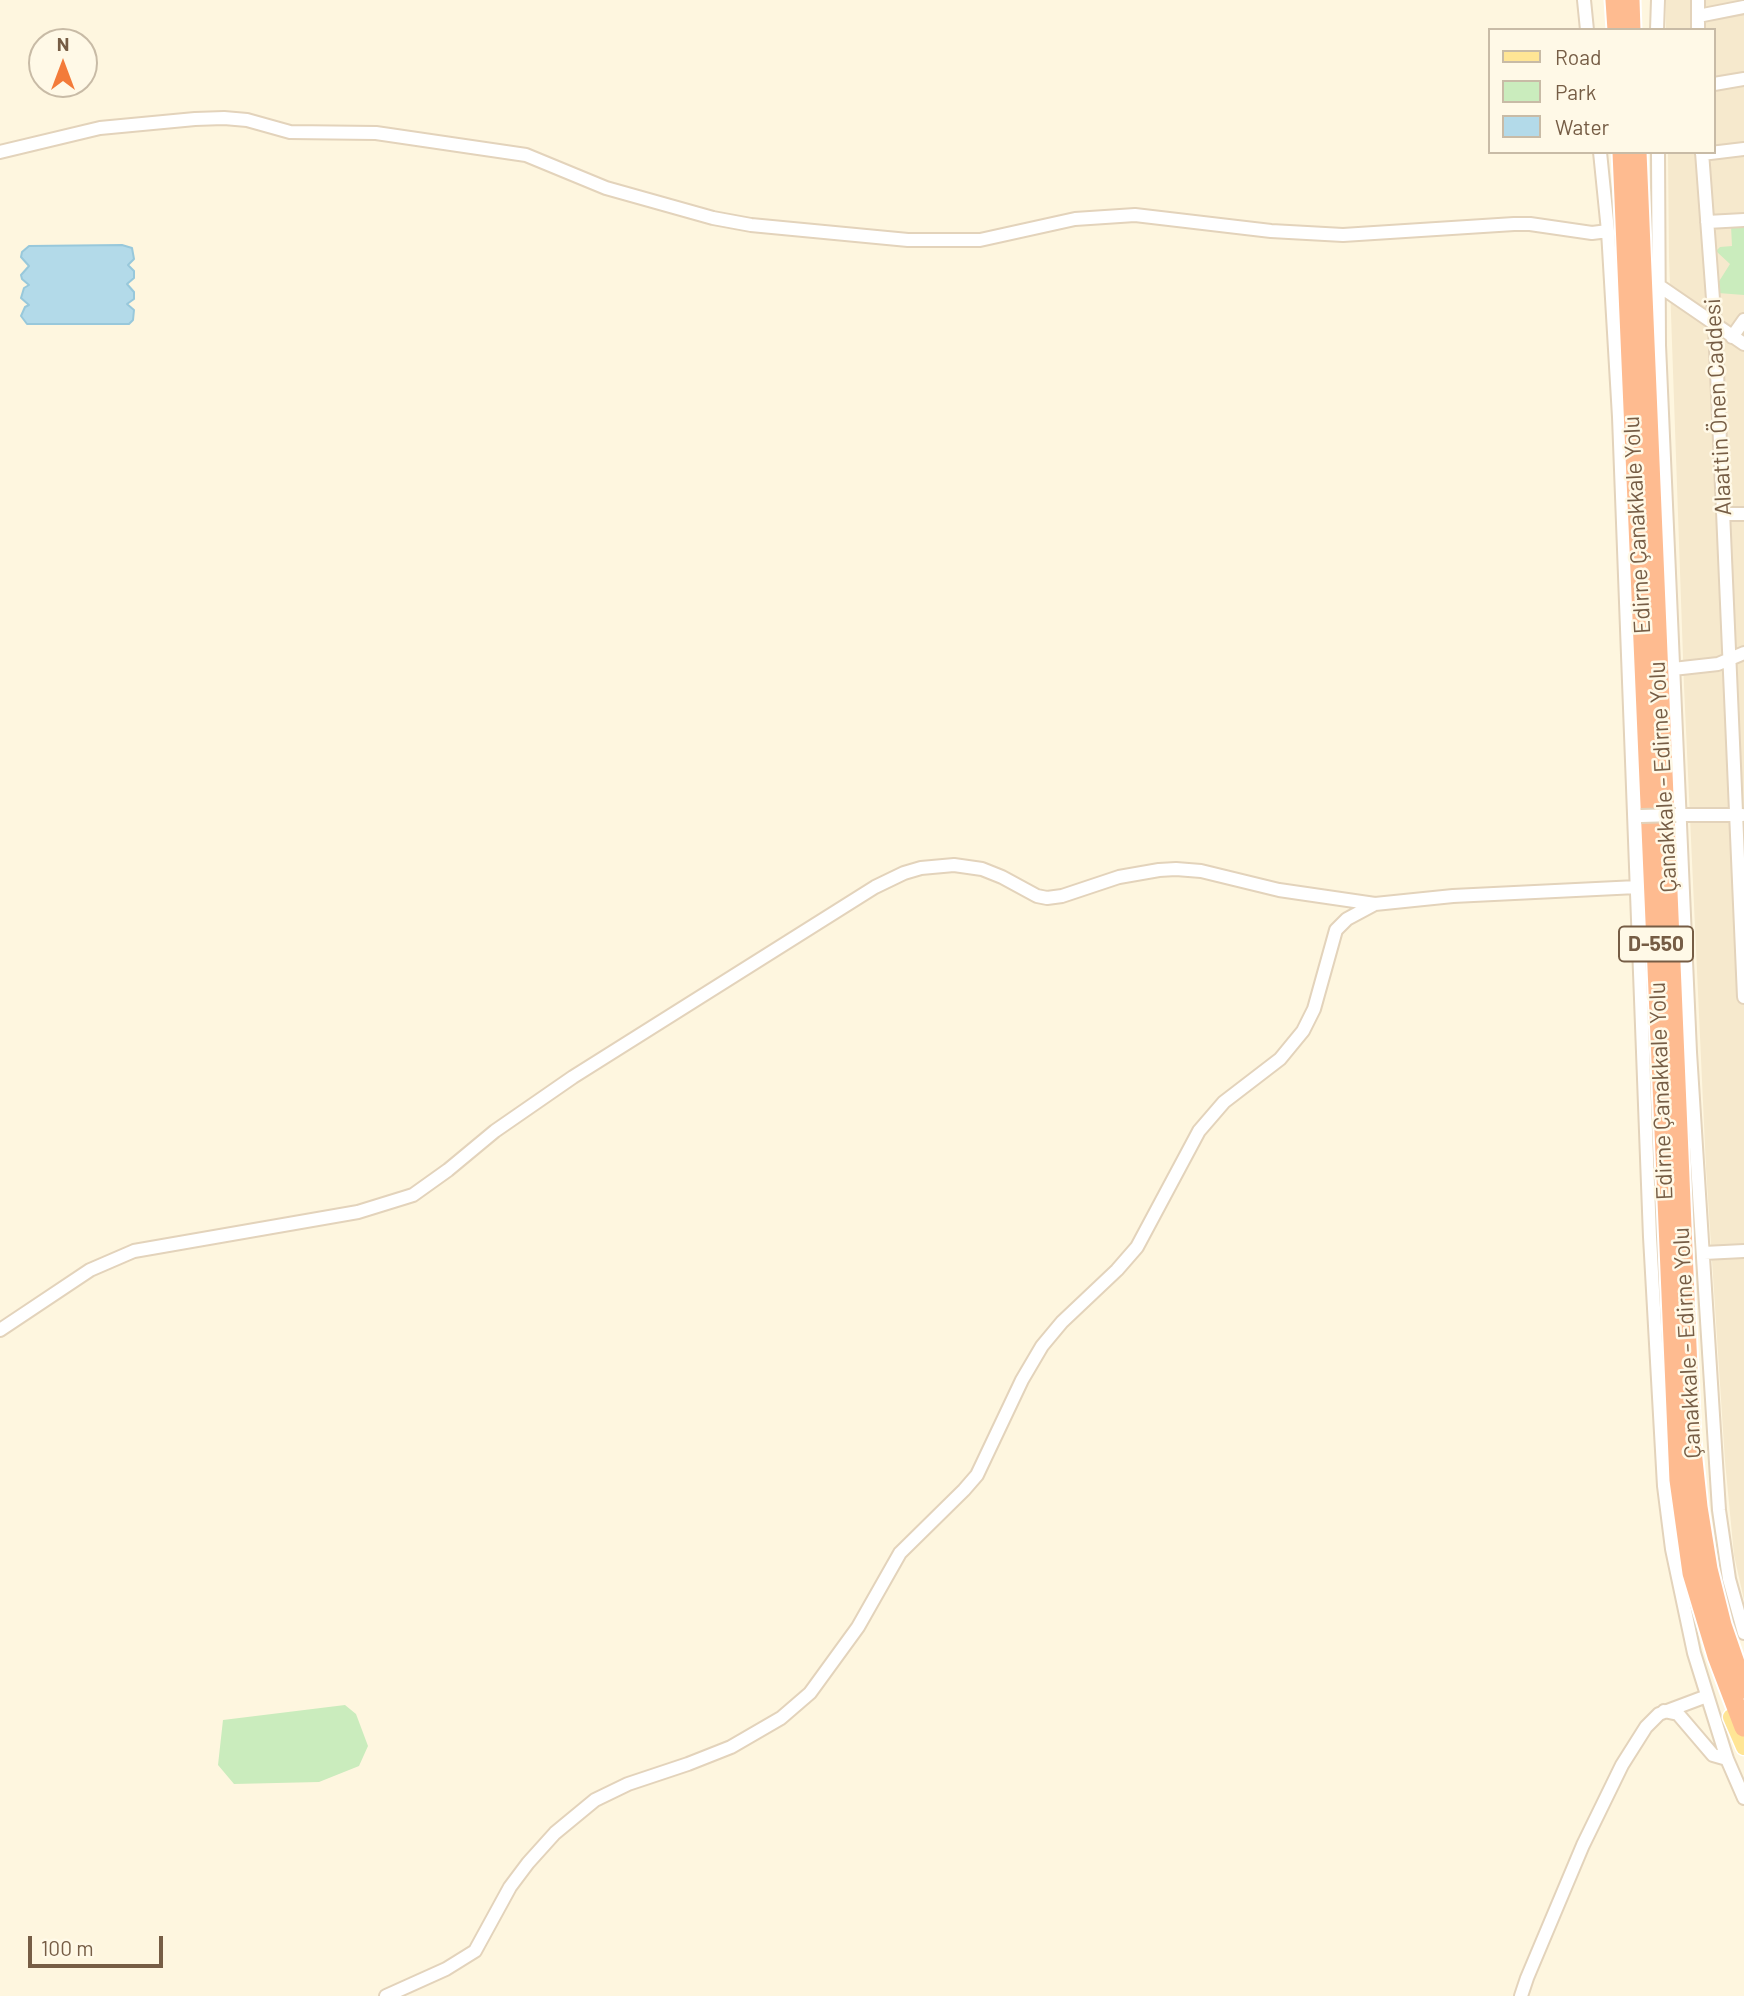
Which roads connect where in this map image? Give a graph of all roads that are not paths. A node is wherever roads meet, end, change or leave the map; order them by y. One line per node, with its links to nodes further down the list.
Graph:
1 (1584, 0): 8 (street)
2 (1615, 0): 9 (highway)
3 (1630, 0): 10 (highway)
4 (1658, 0): 11 (street)
5 (1698, 0): 7 (street)
6 (1744, 7): 7 (street)
7 (1698, 23)
8 (1587, 28)
9 (1617, 28)
10 (1632, 28)
11 (1657, 28)
12 (1744, 79): 13 (street)
13 (1716, 84)
14 (1744, 149): 16 (street)
15 (0, 152): 24 (street)
16 (1716, 152)
17 (1600, 154): 24 (street)
18 (1622, 154): 26 (highway, Edirne Çanakkale Yolu / D-550)
19 (1637, 154): 38 (highway, Çanakkale - Edirne Yolu / D-550)
20 (1658, 154): 25 (street)
21 (1702, 154): 23 (street, Alaattin Önen Caddesi)
22 (1744, 220): 23 (street)
23 (1707, 222): 28 (street, Alaattin Önen Caddesi)
24 (1608, 231): 26 (street)
25 (1658, 285): 28 (street); 34 (street)
26 (1621, 307): 36 (highway, Edirne Çanakkale Yolu / D-550)
27 (1744, 320): 29 (street)
28 (1716, 326): 29 (street); 30 (street, Alaattin Önen Caddesi)
29 (1738, 340)
30 (1723, 514): 31 (street); 33 (street, Alaattin Önen Caddesi)
31 (1744, 514)
32 (1744, 653): 33 (street)
33 (1730, 661): 34 (street); 35 (street, Alaattin Önen Caddesi)
34 (1673, 669): 38 (street)
35 (1738, 722): 37 (street, Alaattin Önen Caddesi)
36 (1641, 796): 40 (street); 43 (highway, Edirne Çanakkale Yolu / D-550)
37 (1740, 814): 38 (street); 44 (street, Alaattin Önen Caddesi)
38 (1673, 815): 39 (street, bridge); 48 (street); 50 (highway, Çanakkale - Edirne Yolu / D-550)
39 (1641, 816)
40 (1637, 887): 41 (street); 42 (street)
41 (1375, 904): 49 (street); 60 (street)
42 (1639, 934): 43 (street); 45 (street)
43 (1656, 949): 46 (highway, Edirne Çanakkale Yolu / D-550)
44 (1744, 997)
45 (1642, 1007): 46 (street); 54 (street)
46 (1659, 1019): 50 (highway, Edirne Çanakkale Yolu / D-550)
47 (1744, 1251): 48 (street)
48 (1704, 1253): 51 (street)
49 (0, 1330)
50 (1700, 1571): 52 (main road); 53 (highway, Çanakkale - Edirne Yolu / D-550); 56 (highway, Edirne Çanakkale Yolu / D-550); 57 (main road)
51 (1744, 1633)
52 (1744, 1666)
53 (1744, 1689)
54 (1707, 1696): 55 (street); 58 (street)
55 (1663, 1711): 58 (street); 61 (street)
56 (1744, 1727)
57 (1744, 1747)
58 (1727, 1759): 59 (street)
59 (1744, 1798)
60 (386, 1996)
61 (1521, 1996)

